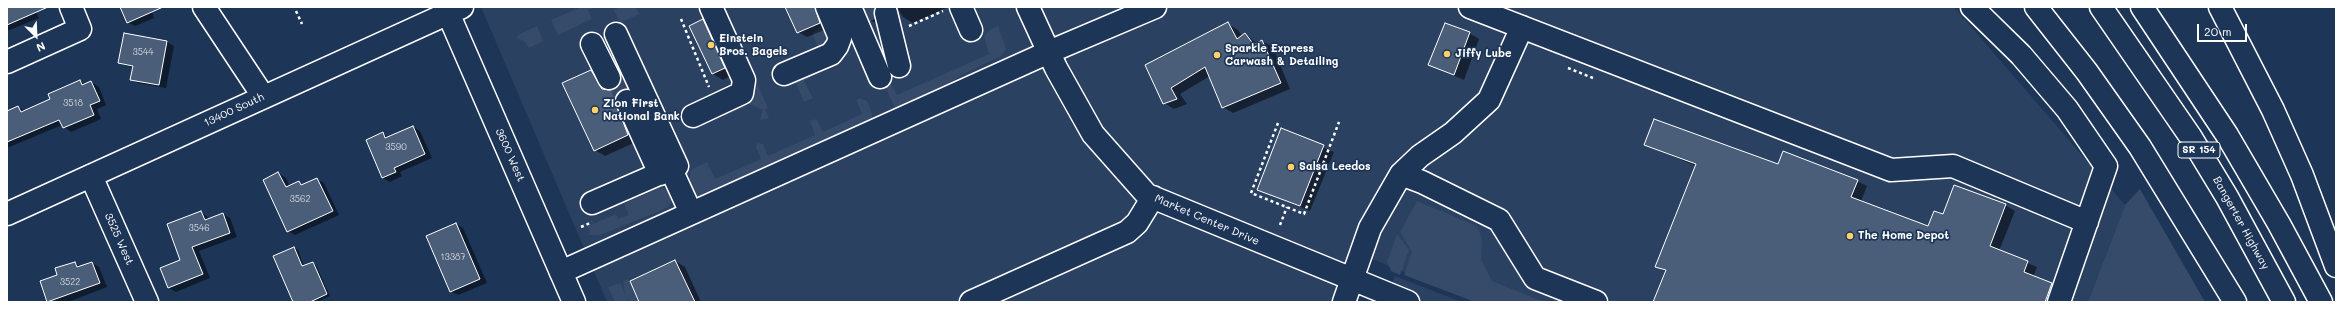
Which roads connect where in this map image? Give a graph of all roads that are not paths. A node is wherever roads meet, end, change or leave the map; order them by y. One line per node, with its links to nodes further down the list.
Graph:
1 (71, 7): 19 (main road)
2 (204, 7): 23 (main road)
3 (712, 7): 25 (main road)
4 (827, 7): 21 (main road)
5 (850, 7): 20 (main road)
6 (955, 7): 17 (main road)
7 (1028, 7): 18 (main road, Market Center Drive)
8 (1155, 7): 18 (main road)
9 (1470, 7): 16 (main road)
10 (1972, 7): 33 (main road)
11 (2036, 7): 44 (main road)
12 (2101, 7): 45 (main road, Bangerter Highway / SR 154)
13 (2142, 7): 46 (main road, SR 154)
14 (2220, 7): 34 (main road)
15 (452, 9): 23 (main road, 13400 South); 35 (main road, 3600 West)
16 (1522, 27): 27 (main road); 33 (main road)
17 (971, 30)
18 (1049, 52): 29 (main road, Market Center Drive); 31 (main road)
19 (7, 62)
20 (890, 71): 20 (main road)
21 (784, 74)
22 (617, 75): 26 (main road)
23 (263, 96): 28 (main road, 13400 South)
24 (628, 101): 26 (main road)
25 (693, 116)
26 (665, 171): 30 (main road); 31 (main road)
27 (1401, 174): 36 (main road); 42 (main road)
28 (91, 176): 32 (main road, 13400 South); 37 (main road, 3525 West)
29 (1153, 197): 36 (main road, Market Center Drive); 39 (main road)
30 (592, 203)
31 (691, 213): 35 (main road)
32 (7, 214)
33 (2087, 222): 43 (main road)
34 (2336, 266)
35 (561, 272): 38 (main road, 3600 West)
36 (1352, 281): 40 (main road); 41 (main road, Market Center Drive)
37 (147, 302)
38 (574, 302)
39 (971, 302)
40 (1344, 302)
41 (1408, 302)
42 (1596, 302)
43 (2059, 302)
44 (2235, 302)
45 (2284, 302)
46 (2321, 302)

